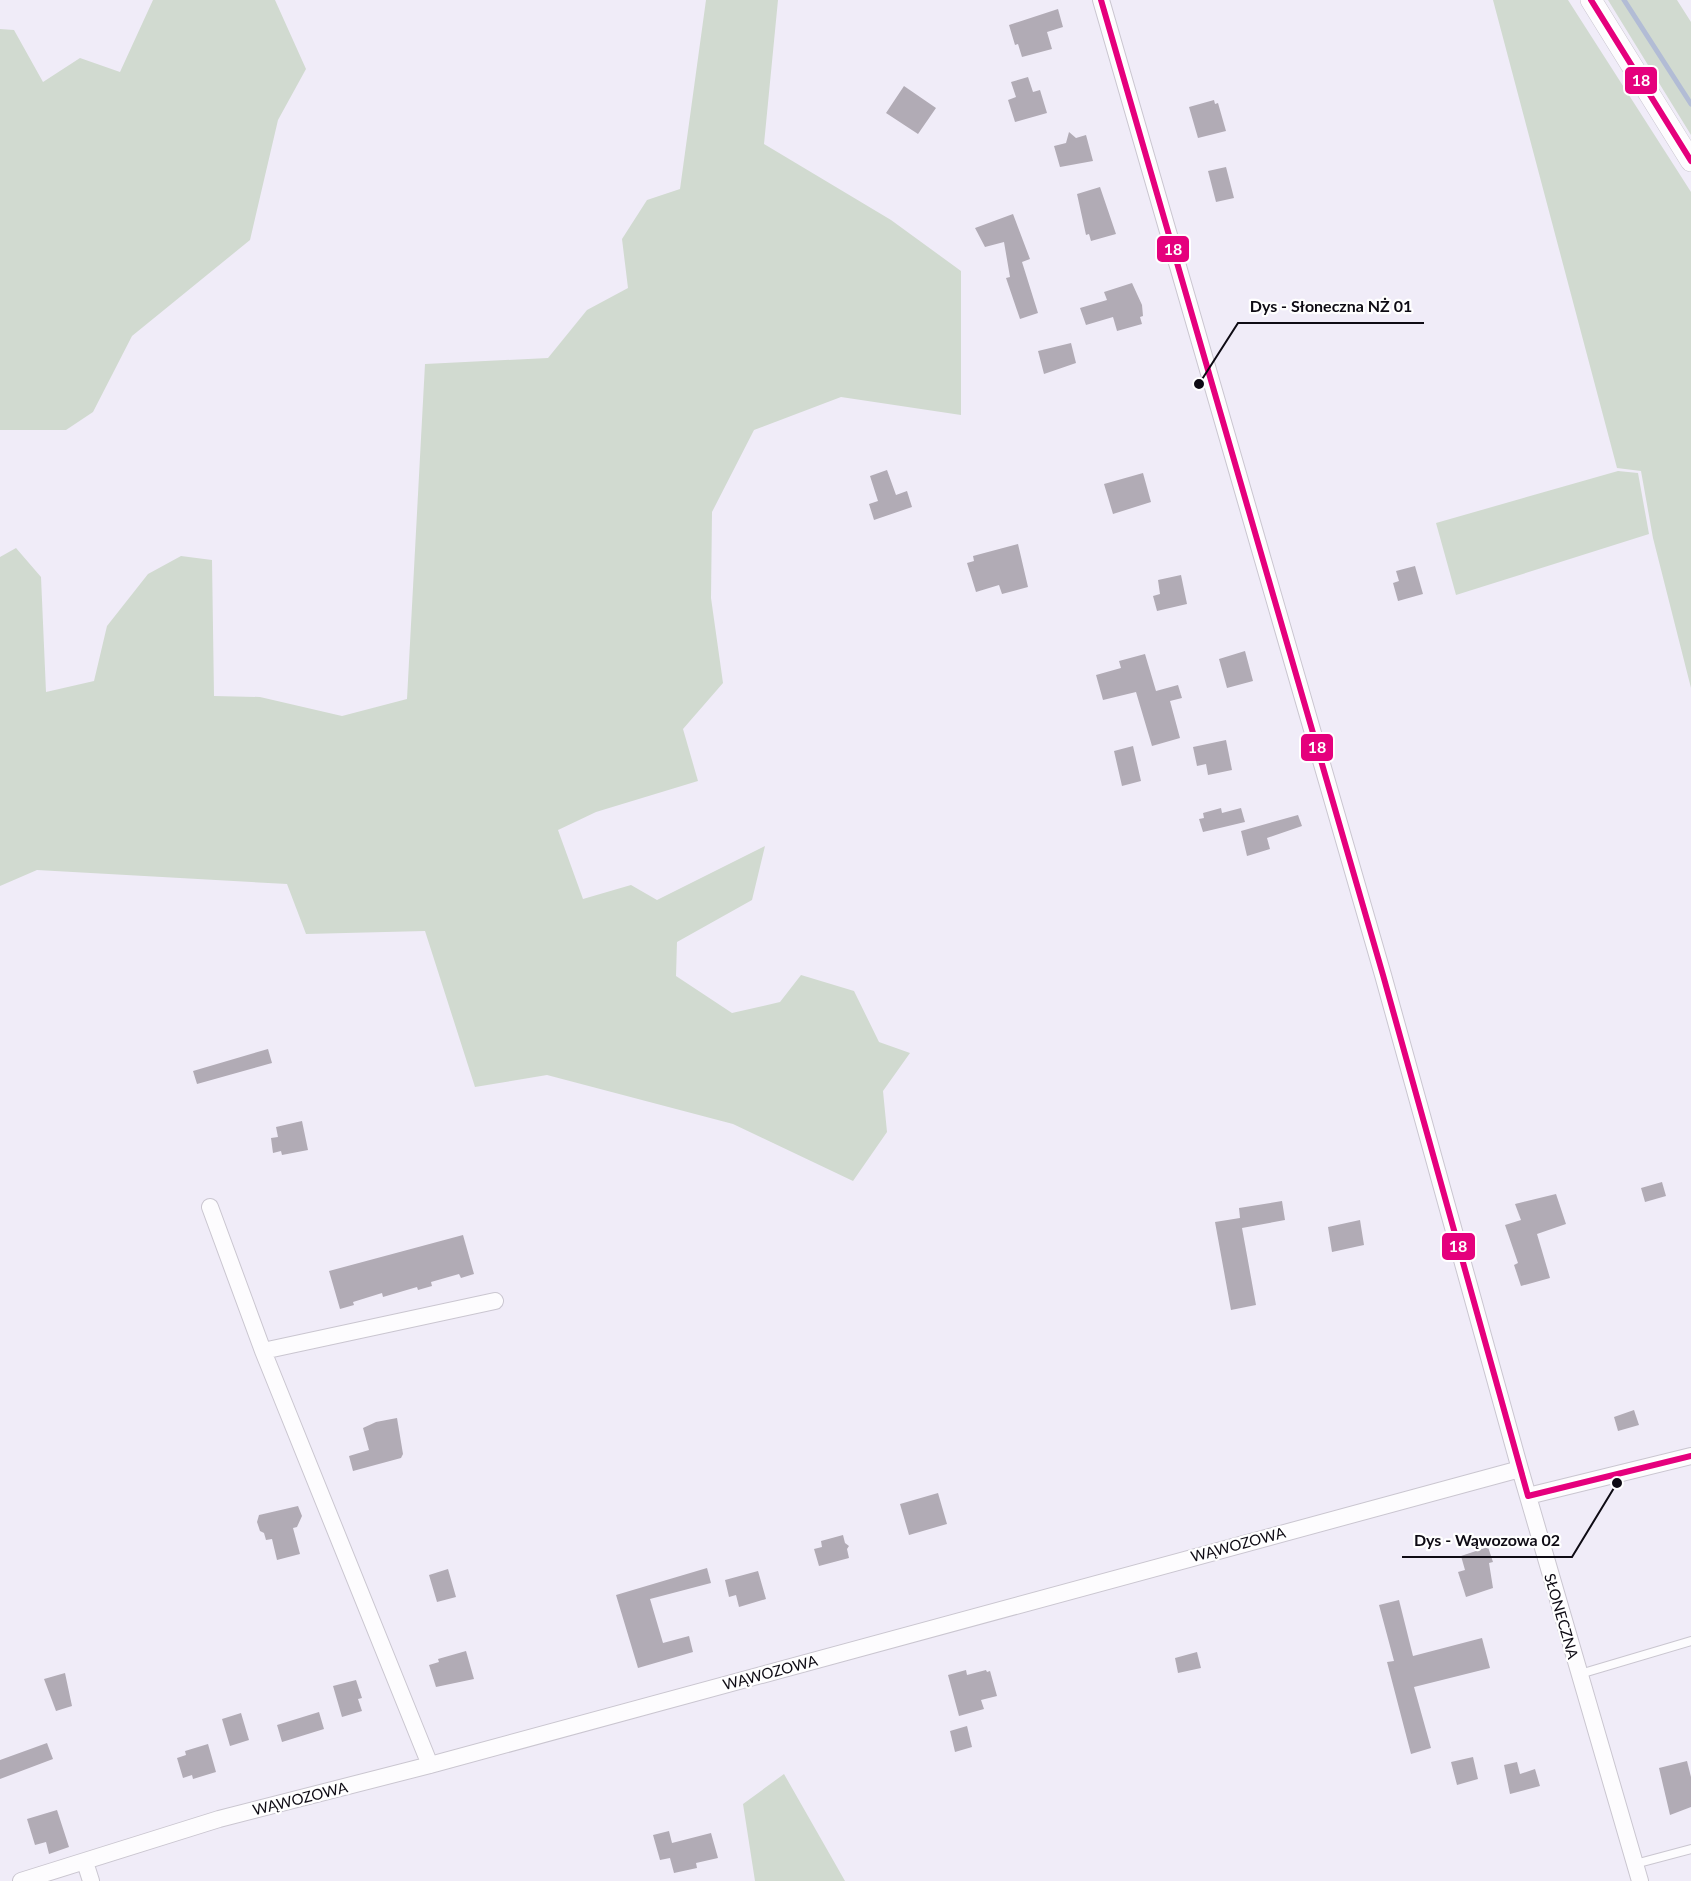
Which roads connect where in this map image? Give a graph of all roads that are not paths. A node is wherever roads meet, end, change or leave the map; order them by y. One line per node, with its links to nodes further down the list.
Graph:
1 (1101, 0): 8 (street, SŁONECZNA)
2 (1591, 0): 3 (street)
3 (1691, 161)
4 (210, 1207): 6 (street)
5 (495, 1301): 6 (street)
6 (262, 1351): 12 (street)
7 (1691, 1456): 9 (street)
8 (1520, 1469): 9 (street, SŁONECZNA); 12 (street, WĄWOZOWA)
9 (1528, 1496): 11 (street, SŁONECZNA)
10 (1691, 1641): 11 (lane)
11 (1580, 1674): 15 (street, SŁONECZNA)
12 (430, 1765): 14 (street, WĄWOZOWA)
13 (1691, 1850): 15 (lane)
14 (85, 1862): 16 (street, WĄWOZOWA); 17 (street)
15 (1635, 1864): 18 (street, SŁONECZNA)
16 (21, 1881)
17 (91, 1881)
18 (1640, 1881)

